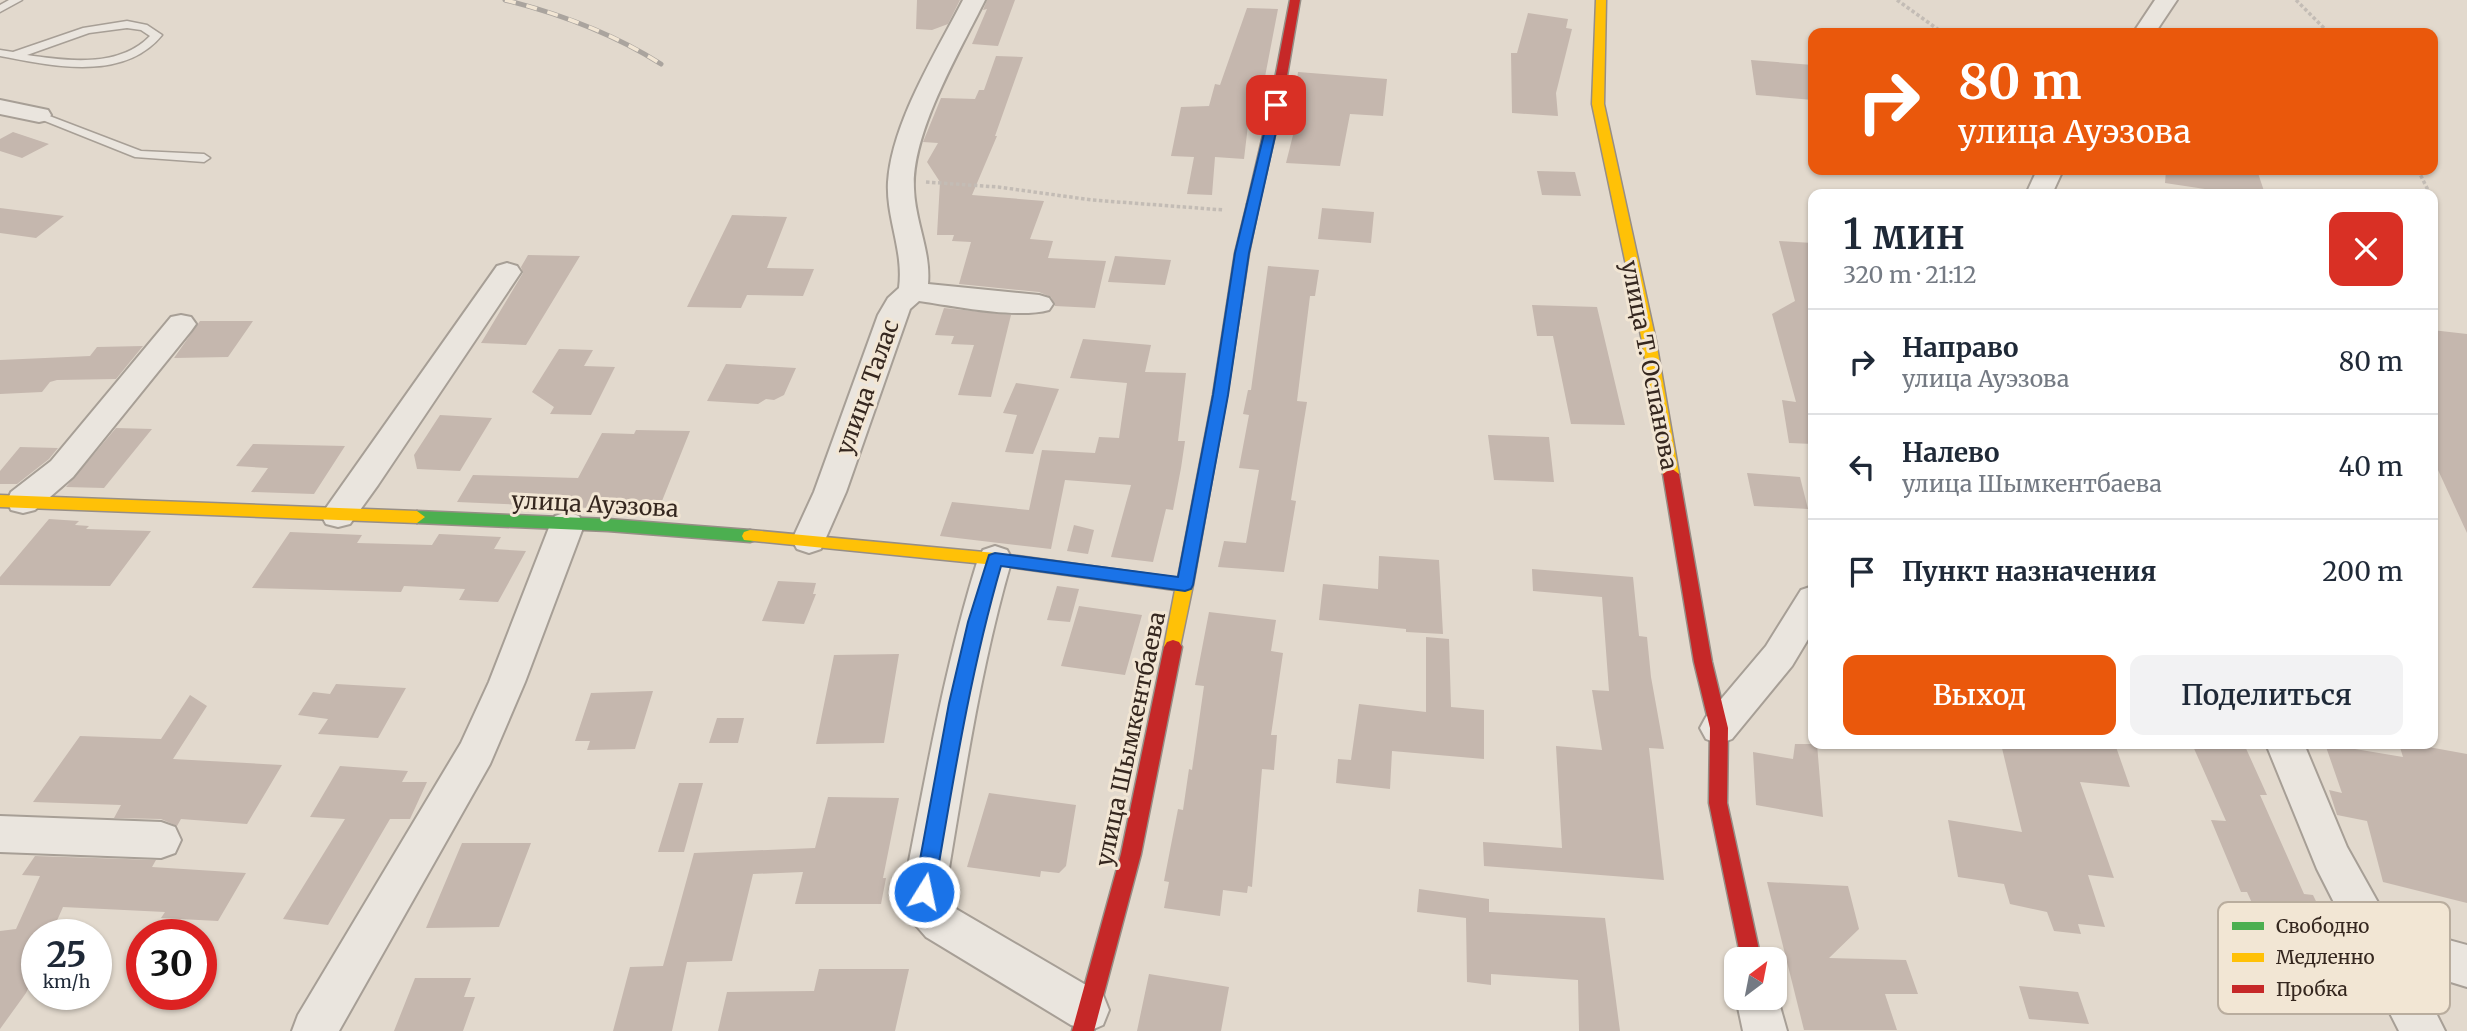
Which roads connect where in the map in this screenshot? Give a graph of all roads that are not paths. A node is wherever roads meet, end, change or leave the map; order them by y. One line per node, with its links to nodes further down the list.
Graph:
1 (17, 0): 6 (lane)
2 (974, 0): 14 (street)
3 (1296, 0): 22 (street, улица Шымкентбаева)
4 (1601, 0): 24 (street, улица Т. Оспанова)
5 (2166, 0): 7 (street)
6 (0, 9)
7 (2147, 28)
8 (0, 53): 9 (lane)
9 (13, 56): 9 (lane)
10 (0, 107): 11 (street)
11 (39, 115): 12 (lane)
12 (204, 158)
13 (507, 272): 18 (street)
14 (913, 292): 15 (street); 20 (street, улица Талас)
15 (1039, 304)
16 (181, 324): 17 (street)
17 (11, 501): 18 (street, улица Ауэзова)
18 (338, 515): 19 (street, улица Ауэзова)
19 (567, 525): 20 (street, улица Ауэзова); 35 (street)
20 (809, 540): 21 (street, улица Ауэзова)
21 (995, 559): 22 (street, улица Ауэзова); 34 (street)
22 (1185, 585): 34 (street, улица Шымкентбаева)
23 (1808, 608): 24 (street)
24 (1718, 728): 29 (street, улица Т. Оспанова)
25 (2287, 749): 28 (street)
26 (0, 834): 27 (street)
27 (161, 839)
28 (2356, 902)
29 (1748, 947)
30 (2450, 961): 31 (street)
31 (2467, 966)
32 (1761, 1010): 36 (street)
33 (2414, 1014): 37 (street)
34 (1085, 1021)
35 (314, 1031)
36 (1765, 1031)
37 (2423, 1031)

